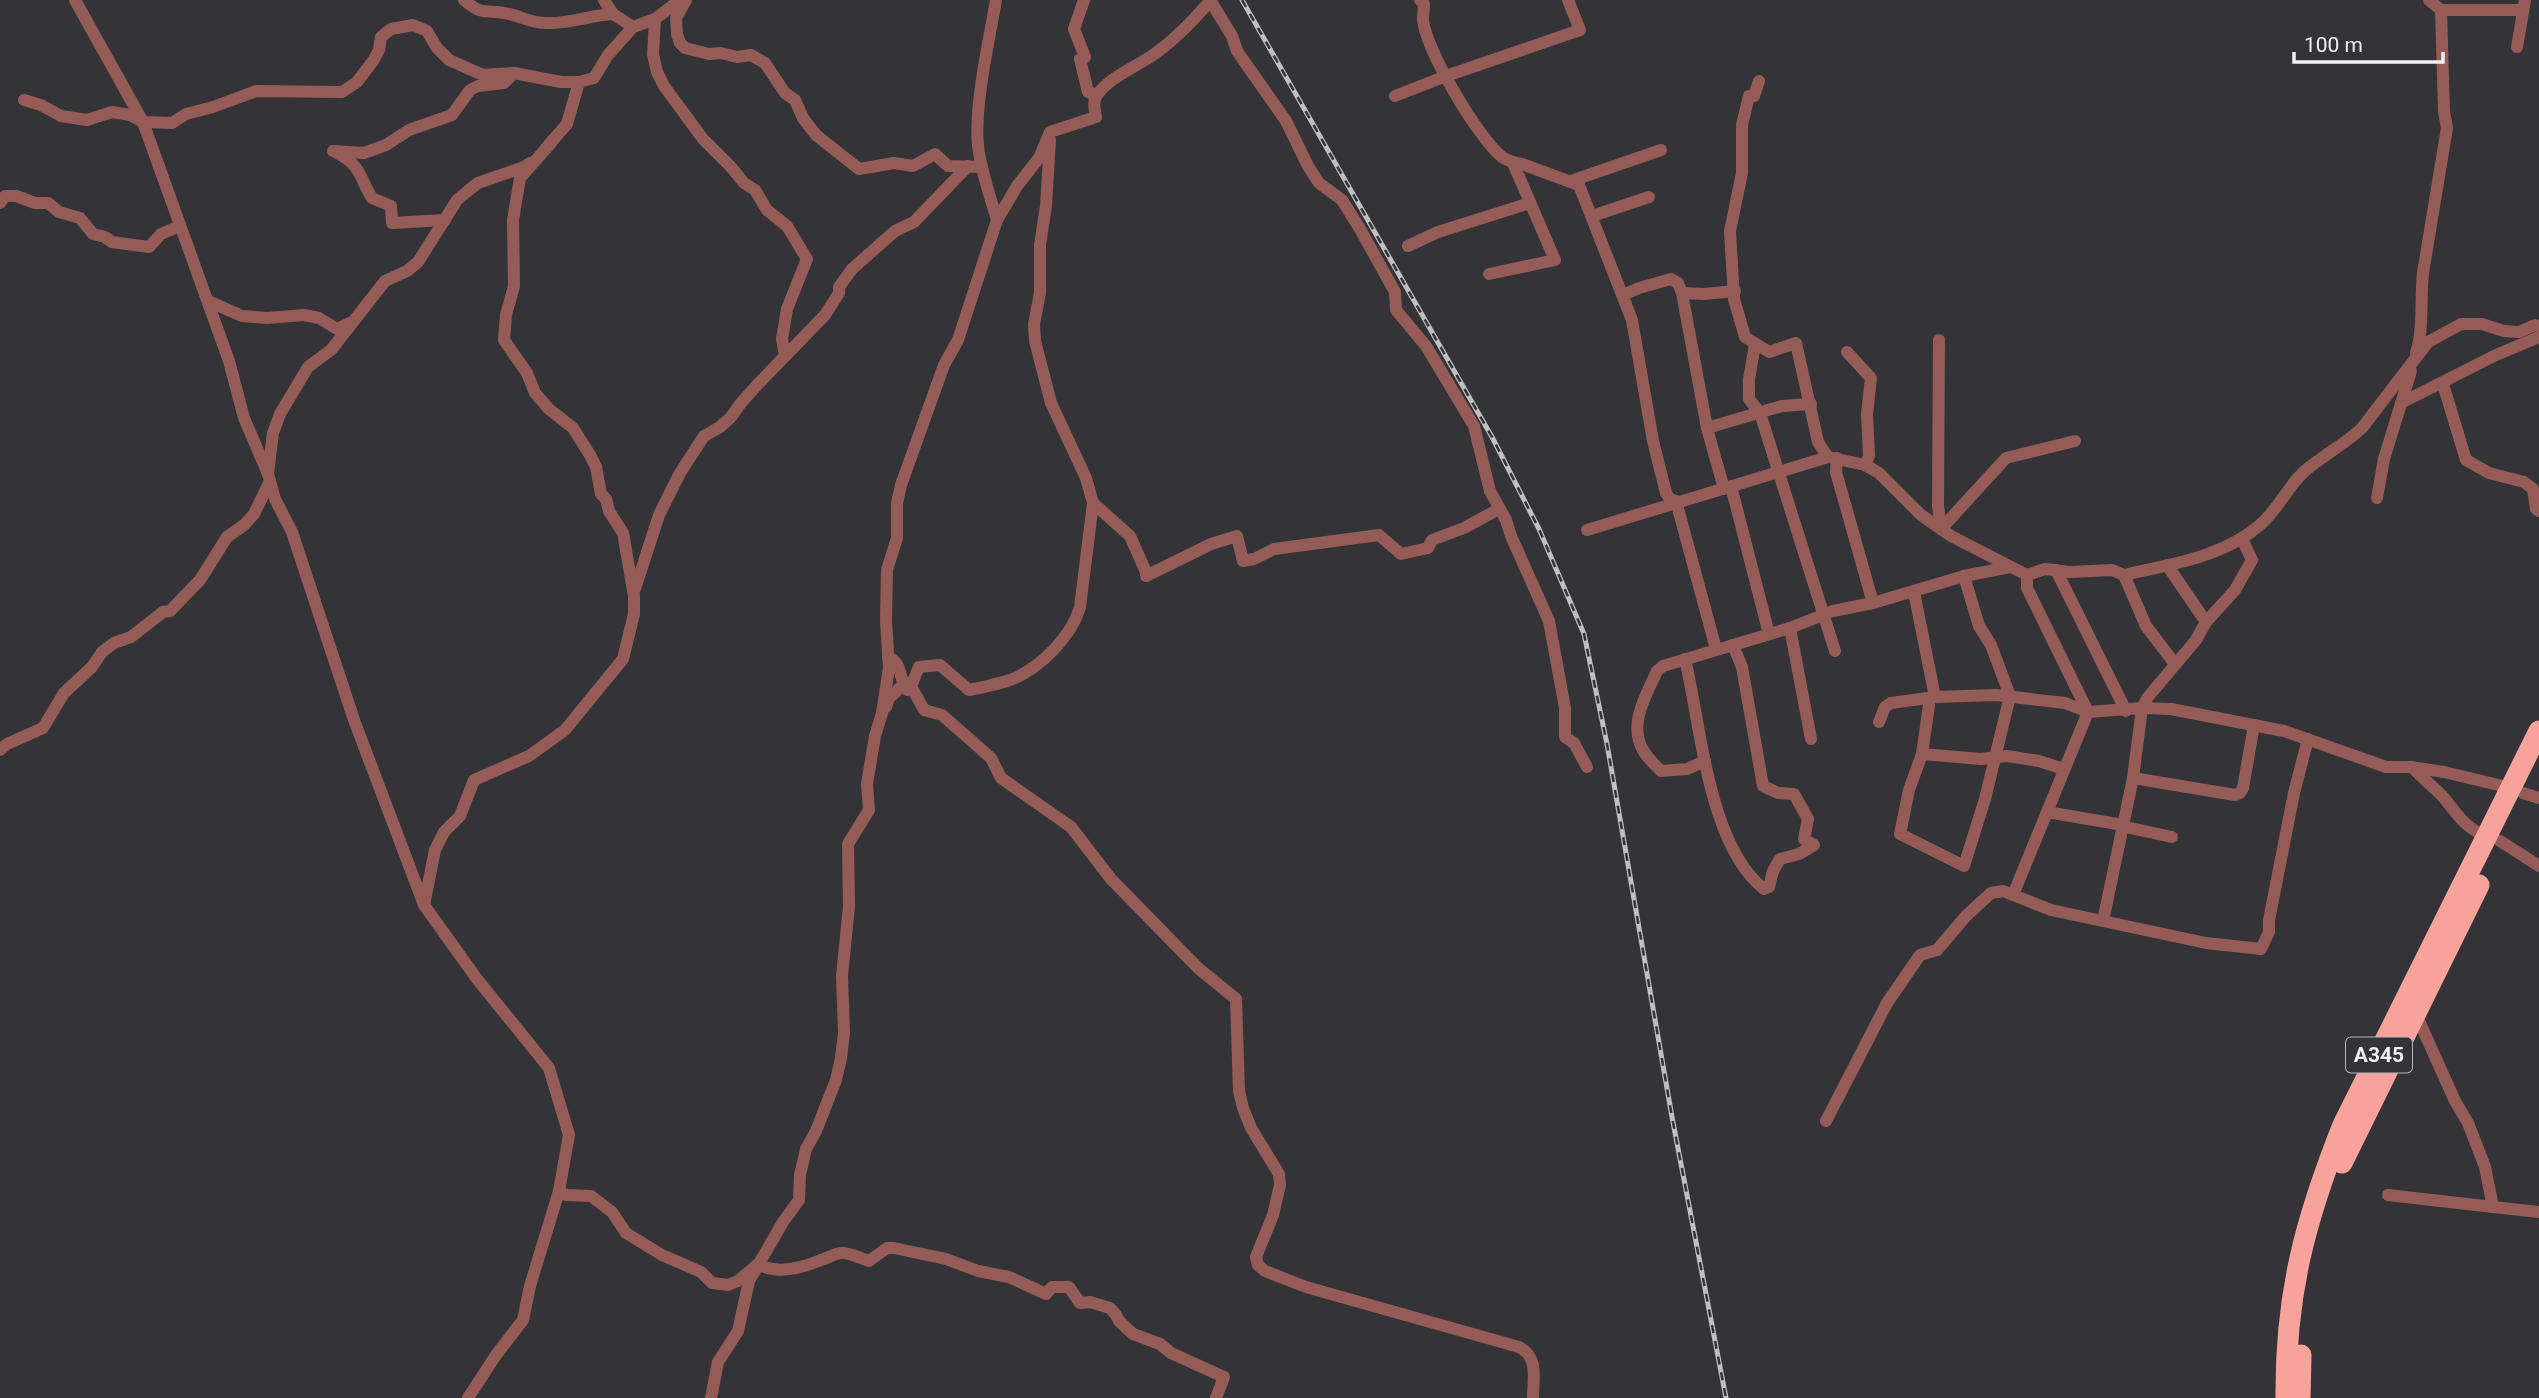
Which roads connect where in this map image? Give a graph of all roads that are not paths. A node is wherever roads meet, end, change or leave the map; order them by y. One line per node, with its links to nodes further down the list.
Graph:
1 (75, 0): 25 (street)
2 (464, 0): 14 (street)
3 (604, 0): 14 (street)
4 (680, 0): 15 (street)
5 (686, 0): 30 (street)
6 (996, 0): 30 (street)
7 (1084, 0): 22 (street)
8 (1210, 0): 22 (street); 67 (street)
9 (1420, 0): 19 (street)
10 (1568, 0): 19 (street)
11 (2429, 0): 13 (street)
12 (2524, 5): 13 (street); 17 (street)
13 (2441, 10): 52 (street)
14 (612, 14): 16 (street)
15 (655, 19): 16 (street); 51 (street)
16 (633, 27): 21 (street)
17 (2517, 47)
18 (514, 73): 21 (street); 25 (street); 36 (street)
19 (1446, 76): 23 (street); 29 (street)
20 (1759, 81): 41 (street)
21 (579, 82): 27 (street)
22 (1097, 95): 26 (street)
23 (1395, 96)
24 (24, 100): 25 (street)
25 (143, 122): 38 (street)
26 (1050, 132): 37 (street); 66 (street)
27 (551, 143): 36 (street); 79 (street)
28 (1661, 150): 31 (street)
29 (1513, 163): 31 (street); 34 (street)
30 (975, 167): 37 (street); 51 (street)
31 (1571, 181): 35 (street)
32 (1649, 197): 35 (street)
33 (0, 203): 38 (street)
34 (1530, 203): 39 (street); 40 (street)
35 (1592, 216): 43 (street)
36 (445, 220): 45 (street)
37 (997, 220): 88 (street)
38 (180, 226): 44 (street)
39 (1408, 246)
40 (1489, 274)
41 (1735, 292): 42 (street); 49 (street)
42 (1682, 293): 43 (street); 57 (street)
43 (1623, 295): 65 (street)
44 (208, 301): 45 (street); 62 (street)
45 (353, 322): 62 (street)
46 (2539, 326): 52 (street)
47 (2539, 337): 53 (street)
48 (1939, 340): 69 (street)
49 (1755, 345): 55 (street); 56 (street)
50 (1847, 352): 60 (street)
51 (786, 356): 79 (street)
52 (2415, 356): 54 (street); 71 (street)
53 (2443, 384): 54 (street); 68 (street)
54 (2401, 403): 64 (street)
55 (1811, 404): 56 (street); 59 (street)
56 (1760, 413): 57 (street); 61 (street)
57 (1707, 428): 63 (street)
58 (2075, 441): 69 (street)
59 (1832, 458): 60 (street); 61 (street); 80 (street)
60 (1865, 465): 69 (street)
61 (1780, 472): 63 (street); 81 (street)
62 (269, 477): 103 (street); 119 (street)
63 (1728, 488): 65 (street); 84 (street)
64 (2377, 498)
65 (1676, 502): 70 (street); 86 (street)
66 (1093, 503): 67 (street); 91 (street)
67 (1499, 509): 108 (street)
68 (2539, 511)
69 (1941, 529): 73 (street)
70 (1587, 530)
71 (2242, 539): 72 (street); 82 (street)
72 (2168, 565): 76 (street); 82 (street)
73 (2010, 567): 75 (street); 77 (street)
74 (2056, 570): 75 (street); 76 (street); 95 (street)
75 (2027, 575): 96 (street)
76 (2124, 575): 90 (street)
77 (1964, 576): 78 (street); 92 (street)
78 (1914, 592): 80 (street); 93 (street)
79 (634, 596): 119 (street)
80 (1872, 603): 81 (street)
81 (1822, 614): 83 (street); 87 (street)
82 (2206, 622): 90 (street)
83 (1790, 628): 84 (street); 101 (street)
84 (1769, 634): 85 (street)
85 (1733, 645): 86 (street); 106 (street)
86 (1716, 649): 89 (street)
87 (1835, 650)
88 (888, 657): 91 (street); 97 (street)
89 (1685, 659): 106 (street); 106 (street)
90 (2175, 664): 94 (street)
91 (907, 686): 97 (street); 131 (street)
92 (2010, 696): 93 (street); 96 (street); 105 (street)
93 (1932, 697): 98 (street); 104 (street)
94 (2143, 708): 95 (street); 99 (street); 111 (street)
95 (2126, 711): 96 (street)
96 (2088, 712): 110 (street)
97 (882, 713): 127 (street)
98 (1879, 722)
99 (2253, 725): 102 (street); 111 (street)
100 (2539, 732): 112 (highway, A345)
101 (1811, 739)
102 (2308, 739): 109 (street); 120 (street)
103 (0, 750)
104 (1922, 754): 105 (street); 105 (street)
105 (1996, 755): 110 (street)
106 (1705, 761)
107 (2539, 762): 112 (highway, A345)
108 (1587, 767)
109 (2411, 767): 112 (street); 116 (street)
110 (2064, 769): 113 (street)
111 (2133, 778): 114 (street)
112 (2525, 793): 116 (highway, A345)
113 (2047, 813): 114 (street); 118 (street)
114 (2122, 825): 115 (street); 120 (street)
115 (2172, 837)
116 (2493, 839): 117 (street); 121 (highway, A345)
117 (2539, 866)
118 (2014, 895): 120 (street); 122 (street)
119 (424, 905): 123 (street)
120 (2103, 921)
121 (2411, 1007): 125 (street); 132 (highway, A345); 133 (highway, A345)
122 (1826, 1121)
123 (559, 1191): 127 (street); 128 (street)
124 (2388, 1195): 125 (street)
125 (2493, 1207): 126 (street)
126 (2539, 1212)
127 (758, 1264): 129 (street); 130 (street)
128 (468, 1398)
129 (711, 1398)
130 (1216, 1398)
131 (1533, 1398)
132 (2286, 1398)
133 (2300, 1398)

